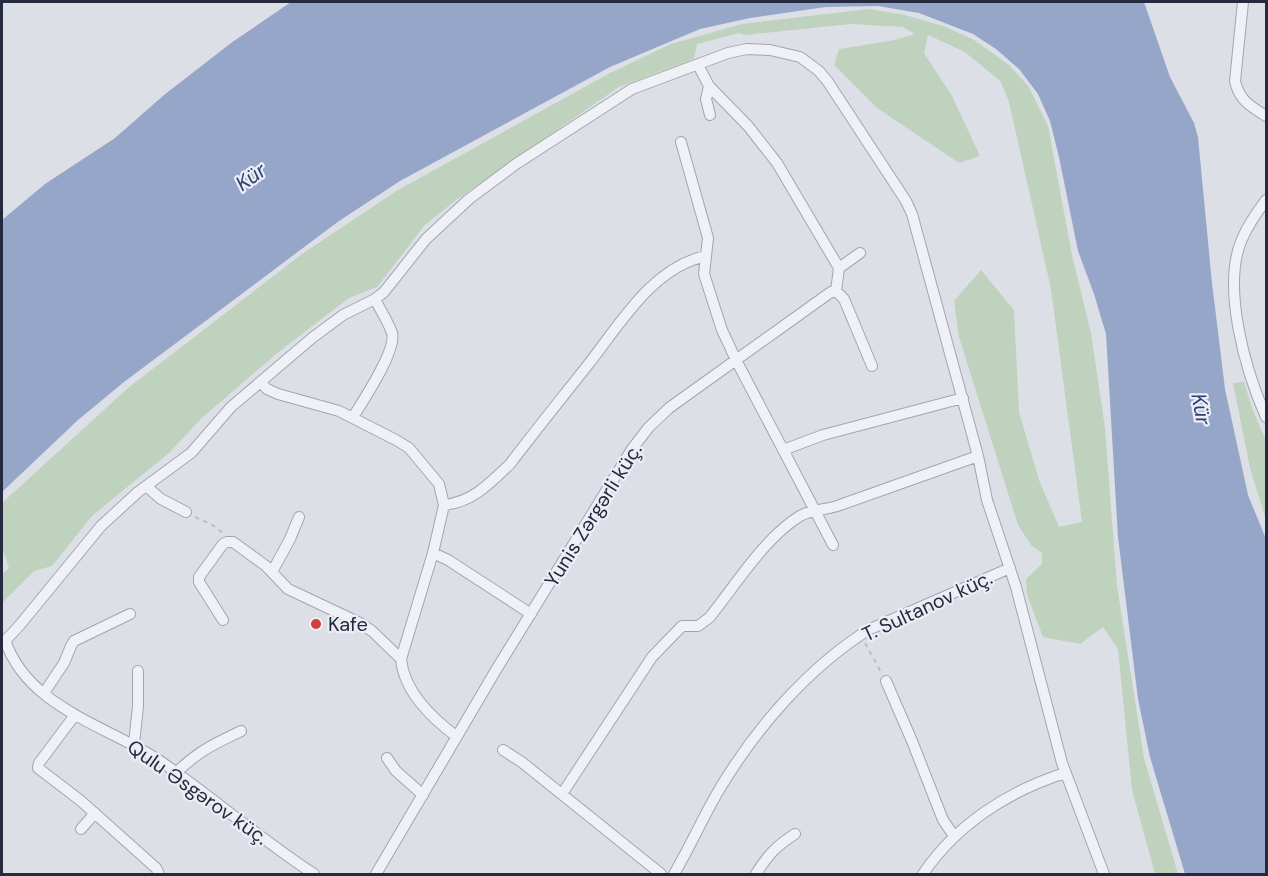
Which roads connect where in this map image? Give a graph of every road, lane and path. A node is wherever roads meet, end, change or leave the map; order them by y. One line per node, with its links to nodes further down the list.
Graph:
1 (1243, 2): 5 (street)
2 (698, 65): 3 (street); 12 (street); 16 (street)
3 (709, 86): 4 (street); 10 (street)
4 (710, 115)
5 (1266, 116)
6 (681, 142): 9 (street)
7 (1266, 200): 18 (street)
8 (860, 253): 10 (street)
9 (706, 256): 13 (street); 22 (street)
10 (839, 268): 11 (street)
11 (836, 291): 13 (street, Yunis Zərgərli küç.); 14 (street)
12 (375, 299): 15 (street); 17 (street)
13 (736, 360): 19 (street); 32 (street, Yunis Zərgərli küç.)
14 (872, 366)
15 (260, 382): 17 (street); 21 (street)
16 (963, 398): 19 (street); 20 (street)
17 (353, 417): 22 (street)
18 (1266, 417)
19 (783, 450): 23 (street)
20 (978, 456): 23 (street); 29 (street)
21 (146, 486): 24 (street); 35 (street)
22 (444, 505): 28 (street)
23 (816, 511): 27 (street); 48 (street)
24 (186, 512): 26 (path)
25 (299, 516): 30 (street)
26 (227, 542): 30 (street); 33 (street)
27 (833, 545)
28 (433, 553): 32 (street); 36 (street)
29 (1010, 568): 34 (street, T. Sultanov küç.); 47 (street)
30 (272, 572): 36 (street)
31 (130, 614): 39 (street)
32 (531, 614): 42 (street, Yunis Zərgərli küç.)
33 (223, 620)
34 (860, 636): 38 (path); 58 (street, T. Sultanov küç.)
35 (3, 642): 39 (street, Qulu Əsgərov küç.)
36 (401, 659): 42 (street)
37 (138, 671): 43 (street)
38 (886, 681): 53 (street)
39 (44, 693): 40 (street, Qulu Əsgərov küç.)
40 (75, 715): 43 (street, Qulu Əsgərov küç.); 50 (street)
41 (241, 731): 46 (street)
42 (457, 737): 49 (street, Yunis Zərgərli küç.)
43 (134, 744): 46 (street, Qulu Əsgərov küç.)
44 (503, 750): 48 (street)
45 (387, 758): 49 (street)
46 (176, 772): 55 (street, Qulu Əsgərov küç.)
47 (1065, 772): 53 (street); 61 (street)
48 (562, 794): 57 (street)
49 (423, 795): 56 (street, Yunis Zərgərli küç.)
50 (95, 813): 51 (street); 54 (street)
51 (81, 829)
52 (795, 834): 59 (street)
53 (954, 836): 60 (street)
54 (159, 874)
55 (314, 874)
56 (376, 874)
57 (662, 874)
58 (674, 874)
59 (756, 874)
60 (923, 874)
61 (1104, 874)

